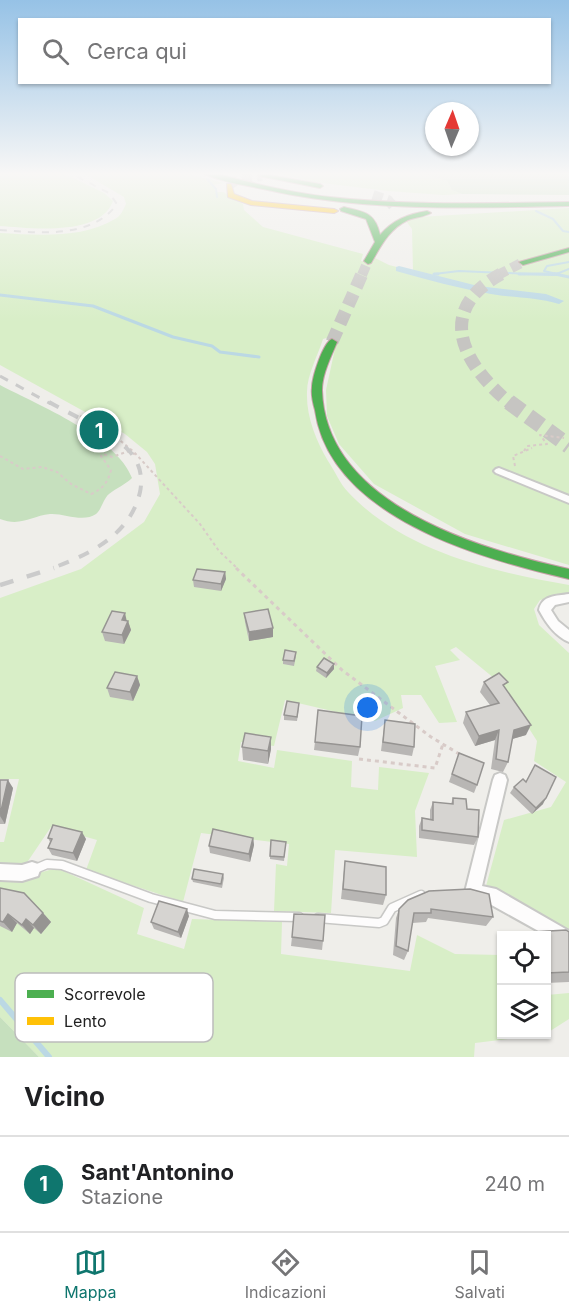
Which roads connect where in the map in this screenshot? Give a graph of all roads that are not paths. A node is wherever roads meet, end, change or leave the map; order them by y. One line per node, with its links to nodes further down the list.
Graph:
1 (369, 223): 5 (highway)
2 (375, 223): 5 (highway)
3 (384, 223): 5 (highway)
4 (392, 223): 5 (highway)
5 (378, 234): 7 (highway)
6 (569, 250): 8 (highway)
7 (368, 261)
8 (524, 262)
9 (332, 342): 12 (highway)
10 (499, 471): 11 (street)
11 (569, 500)
12 (569, 574)
13 (569, 598): 14 (street)
14 (569, 637)
15 (500, 780): 19 (street)
16 (32, 870): 17 (street); 18 (lane)
17 (0, 872)
18 (429, 894)
19 (569, 940)

